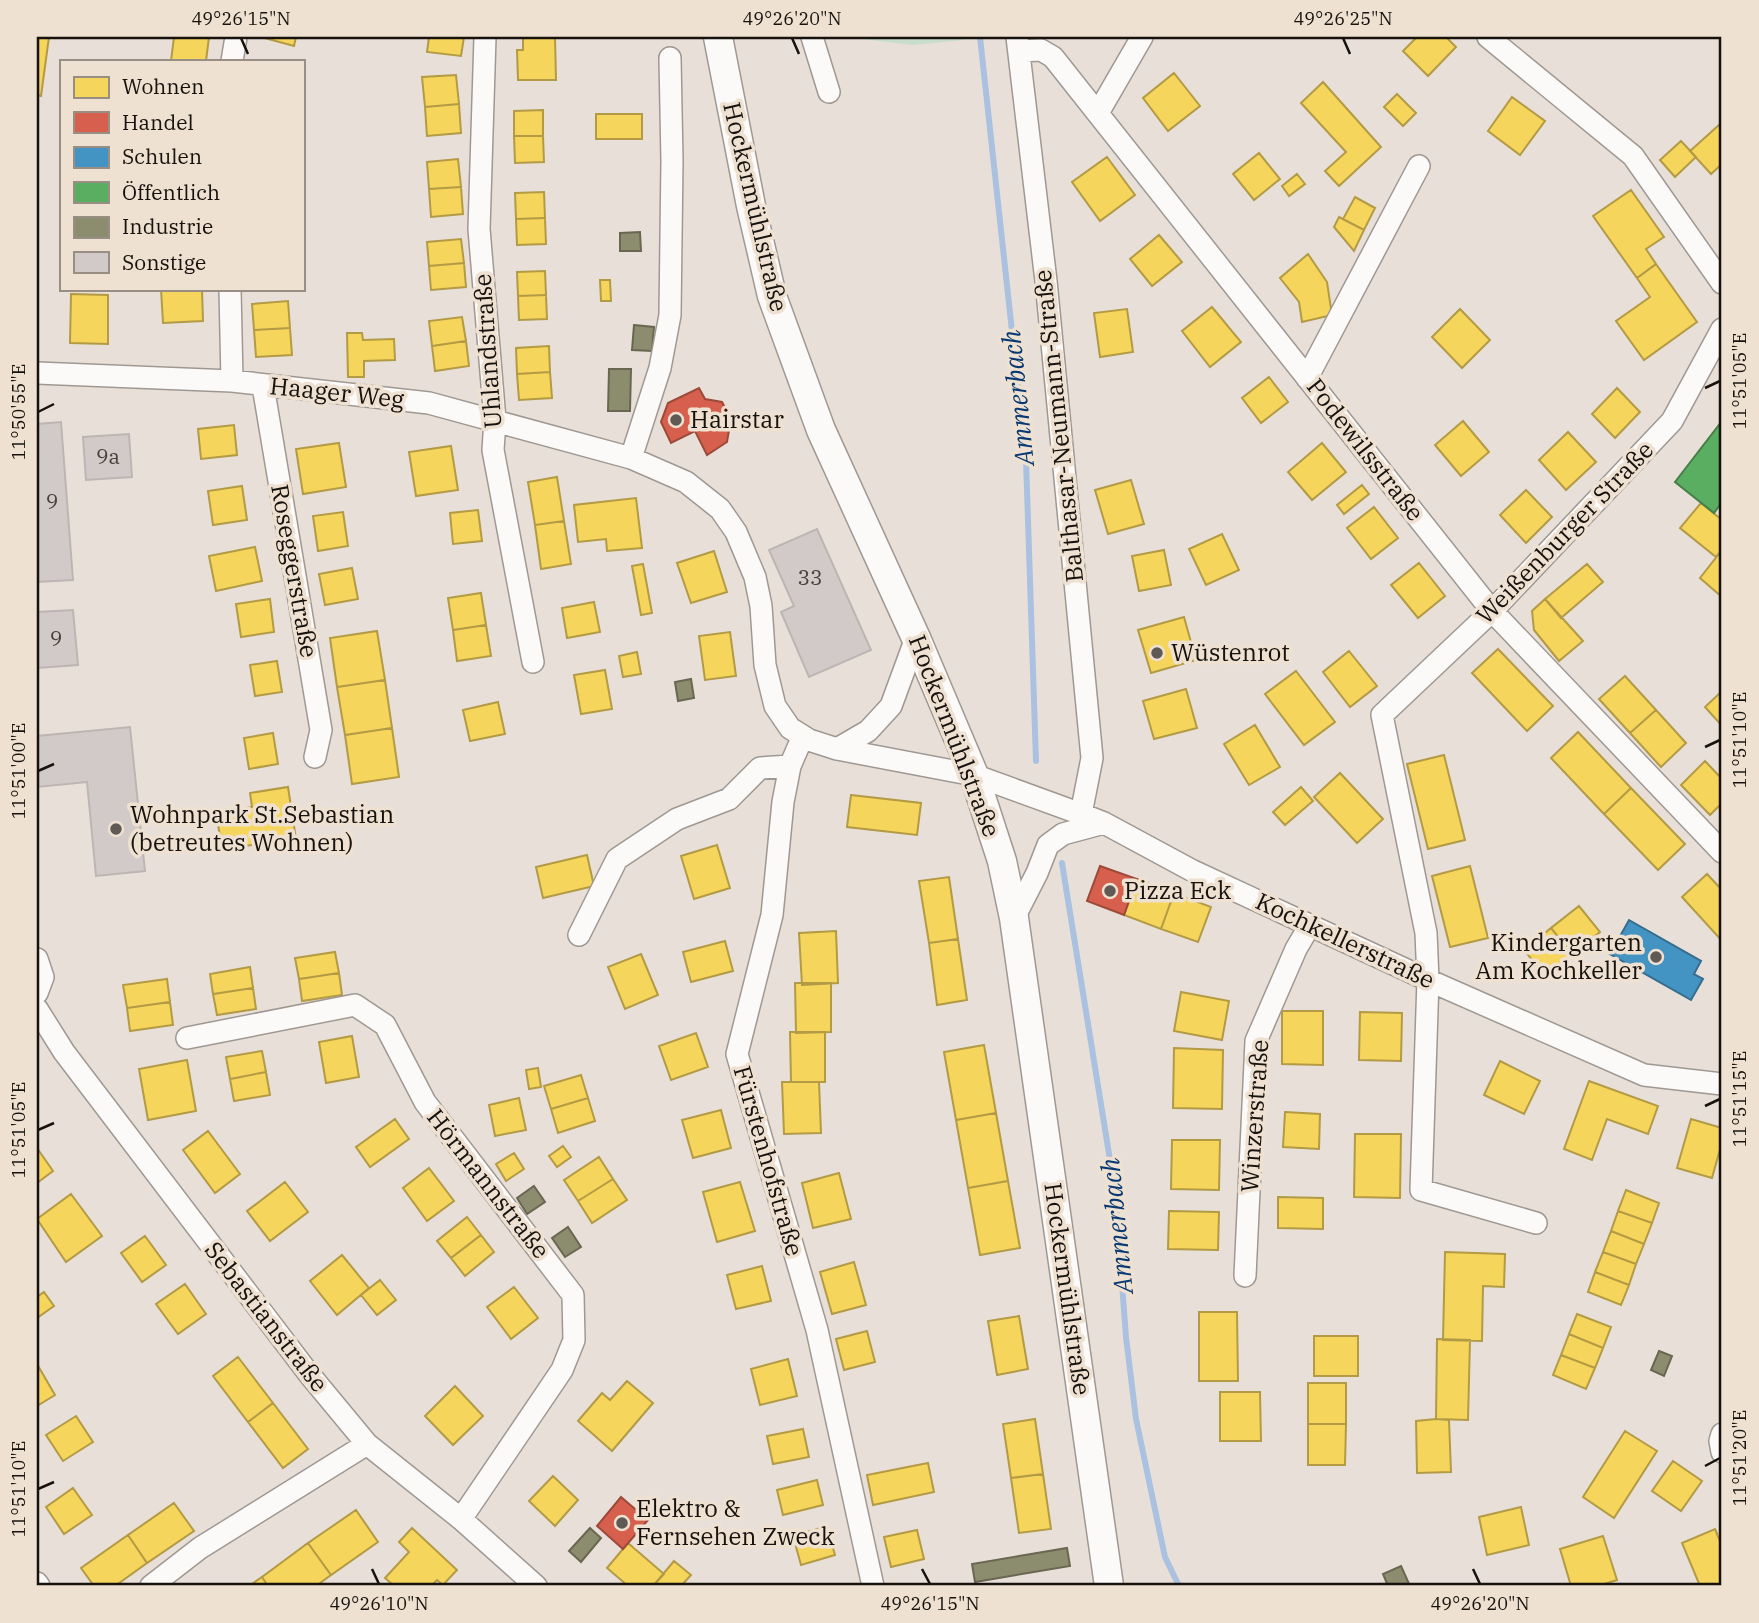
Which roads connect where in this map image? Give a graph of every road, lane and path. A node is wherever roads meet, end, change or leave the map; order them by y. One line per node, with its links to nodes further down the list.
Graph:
1 (236, 37): 9 (street)
2 (485, 37): 20 (street, Uhlandstraße)
3 (718, 37): 23 (main road, Hockermühlstraße)
4 (812, 37): 10 (street)
5 (1142, 37): 11 (street)
6 (1488, 37): 13 (street)
7 (1018, 44): 11 (street, Podewilsstraße); 30 (street, Balthasar-Neumann-Straße)
8 (670, 58): 21 (street)
9 (232, 60)
10 (828, 92)
11 (1098, 113): 17 (street, Podewilsstraße)
12 (1419, 166): 17 (street)
13 (1722, 283)
14 (230, 290): 18 (street)
15 (1722, 329): 22 (street, Weißenburger Straße)
16 (37, 373): 18 (street, Haager Weg)
17 (1307, 378): 22 (street, Podewilsstraße)
18 (232, 381): 19 (street, Haager Weg)
19 (262, 386): 20 (street, Haager Weg); 27 (street, Roseggerstraße)
20 (495, 421): 21 (street, Haager Weg); 24 (street, Uhlandstraße)
21 (631, 458): 25 (street, Haager Weg)
22 (1492, 611): 32 (street, Podewilsstraße); 37 (street, Weißenburger Straße)
23 (916, 638): 26 (street); 29 (main road, Hockermühlstraße)
24 (533, 662)
25 (803, 736): 26 (street, Haager Weg); 28 (street, Fürstenhofstraße)
26 (837, 749): 29 (street, Haager Weg)
27 (315, 757)
28 (790, 765): 35 (street); 50 (street, Fürstenhofstraße)
29 (974, 775): 30 (street, Kochkellerstraße); 33 (main road, Hockermühlstraße)
30 (1081, 814): 31 (street, Kochkellerstraße)
31 (1104, 823): 33 (street); 34 (street, Kochkellerstraße)
32 (1722, 852)
33 (1014, 918): 51 (main road, Hockermühlstraße)
34 (1310, 925): 37 (street, Kochkellerstraße); 43 (street, Winzerstraße)
35 (579, 935)
36 (37, 959): 38 (street)
37 (1428, 980): 41 (street, Kochkellerstraße); 42 (street)
38 (37, 993)
39 (37, 1009): 45 (street, Sebastianstraße)
40 (187, 1038): 47 (street, Hörmannstraße)
41 (1722, 1084)
42 (1536, 1223)
43 (1245, 1276)
44 (1722, 1434): 46 (street)
45 (367, 1444): 47 (street, Sebastianstraße); 48 (street)
46 (1722, 1452)
47 (461, 1519): 49 (street, Sebastianstraße)
48 (151, 1586)
49 (536, 1586)
50 (873, 1586)
51 (1109, 1586)

